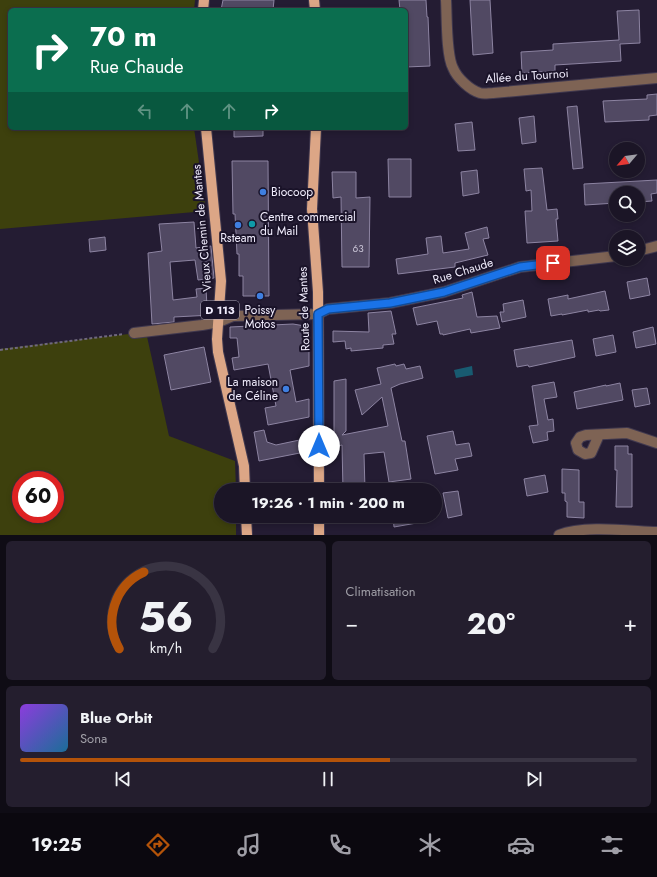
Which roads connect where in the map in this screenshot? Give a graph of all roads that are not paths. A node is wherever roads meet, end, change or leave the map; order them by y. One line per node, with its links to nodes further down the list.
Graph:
1 (446, 0): 2 (street, Allée du Tournoi)
2 (657, 78)
3 (206, 130): 9 (main road, Vieux Chemin de Mantes / D 113)
4 (316, 130): 8 (main road, Route de Mantes)
5 (657, 246): 6 (street)
6 (645, 249)
7 (609, 257): 8 (street, Rue Chaude)
8 (318, 314): 9 (street, Rue Chaude); 14 (main road, Route de Mantes)
9 (219, 322): 10 (street, Rue Chaude); 13 (main road, Vieux Chemin de Mantes / D 113)
10 (134, 333)
11 (599, 435): 12 (street)
12 (657, 443)
13 (245, 483)
14 (319, 483)
15 (246, 523): 18 (main road)
16 (319, 523): 19 (main road)
17 (657, 532): 20 (street)
18 (247, 535)
19 (319, 535)
20 (559, 535)

